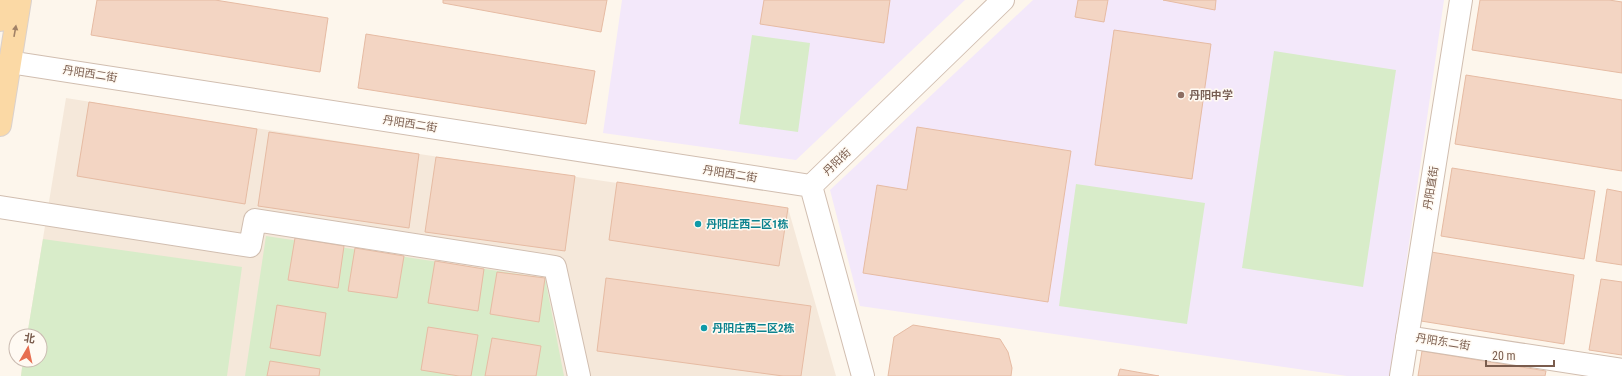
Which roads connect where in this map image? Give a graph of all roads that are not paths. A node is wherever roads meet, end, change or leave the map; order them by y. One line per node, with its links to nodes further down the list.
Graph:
1 (3, 0): 5 (main road)
2 (20, 0): 6 (main road, one-way to 2)
3 (1003, 0): 8 (street, 丹阳街)
4 (1461, 0): 10 (street, 丹阳直街)
5 (0, 20)
6 (9, 62): 7 (main road); 8 (street, 丹阳西二街)
7 (0, 125)
8 (811, 186): 13 (street)
9 (0, 207): 12 (street)
10 (1407, 337): 11 (street, 丹阳东二街); 14 (street, 丹阳直街)
11 (1622, 370)
12 (579, 376)
13 (863, 376)
14 (1401, 376)

